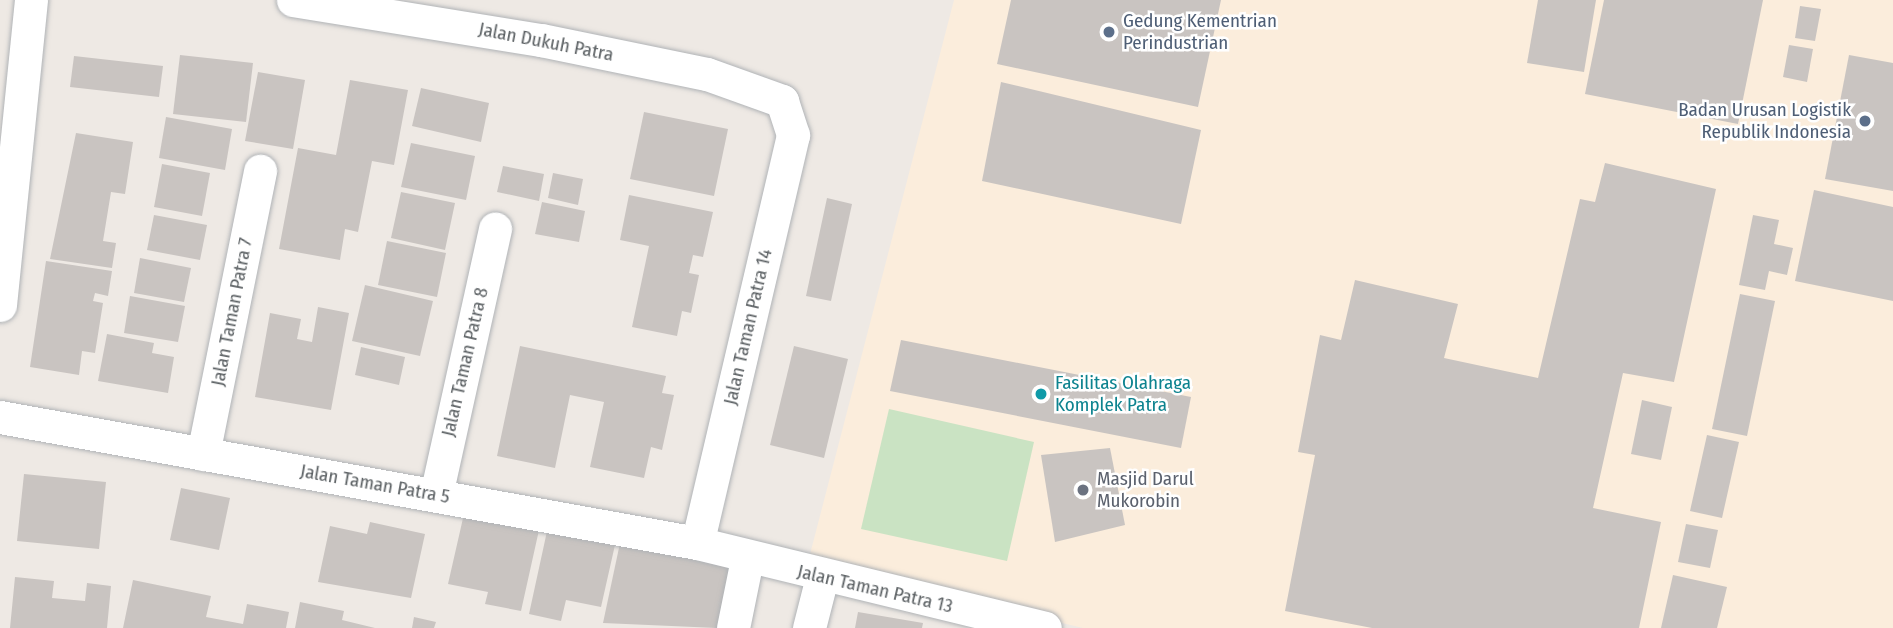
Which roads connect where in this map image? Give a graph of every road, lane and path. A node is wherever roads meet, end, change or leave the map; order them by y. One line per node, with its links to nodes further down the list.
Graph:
1 (31, 0): 6 (street)
2 (293, 0): 3 (street, Jalan Dukuh Patra)
3 (789, 111): 10 (street, Jalan Taman Patra 14)
4 (260, 171): 8 (street, Jalan Taman Patra 7)
5 (495, 228): 9 (street, Jalan Taman Patra 8)
6 (0, 305)
7 (0, 417): 8 (street, Jalan Taman Patra 5)
8 (203, 454): 9 (street, Jalan Taman Patra 5)
9 (436, 495): 10 (street, Jalan Taman Patra 5)
10 (697, 543): 11 (street, Jalan Taman Patra 5)
11 (747, 559): 12 (street, Jalan Taman Patra 13); 13 (street)
12 (822, 577): 14 (street); 15 (street, Jalan Taman Patra 13)
13 (733, 628)
14 (809, 628)
15 (1045, 628)

